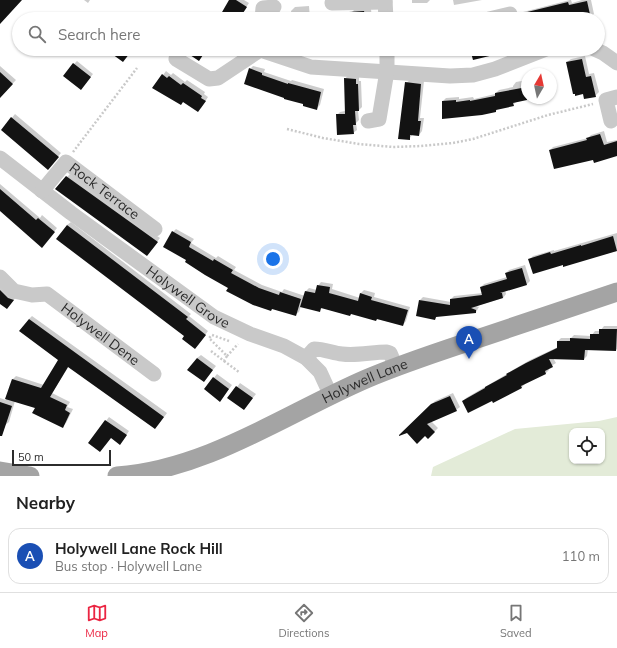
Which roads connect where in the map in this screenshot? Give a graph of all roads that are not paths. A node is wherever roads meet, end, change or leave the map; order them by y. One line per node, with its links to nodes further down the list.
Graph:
1 (385, 1): 2 (street); 5 (street)
2 (332, 4)
3 (274, 7): 4 (street)
4 (263, 12)
5 (386, 12)
6 (605, 54): 12 (street)
7 (250, 56): 11 (street)
8 (280, 56): 13 (street)
9 (387, 56): 13 (street)
10 (513, 56): 13 (street)
11 (176, 59)
12 (617, 63)
13 (387, 71): 16 (street)
14 (612, 99): 15 (street)
15 (612, 120)
16 (368, 121)
17 (0, 158): 18 (street, Holywell Grove)
18 (42, 191): 19 (street, Rock Terrace); 22 (street, Holywell Grove)
19 (154, 229)
20 (0, 277): 24 (street, Holywell Dene)
21 (617, 292): 23 (main road, Holywell Lane)
22 (306, 358): 23 (street); 25 (street, Holywell Grove)
23 (396, 367): 25 (main road, Holywell Lane)
24 (154, 374)
25 (331, 396): 28 (main road, Holywell Lane)
26 (0, 471): 27 (main road)
27 (30, 476)
28 (117, 476)

